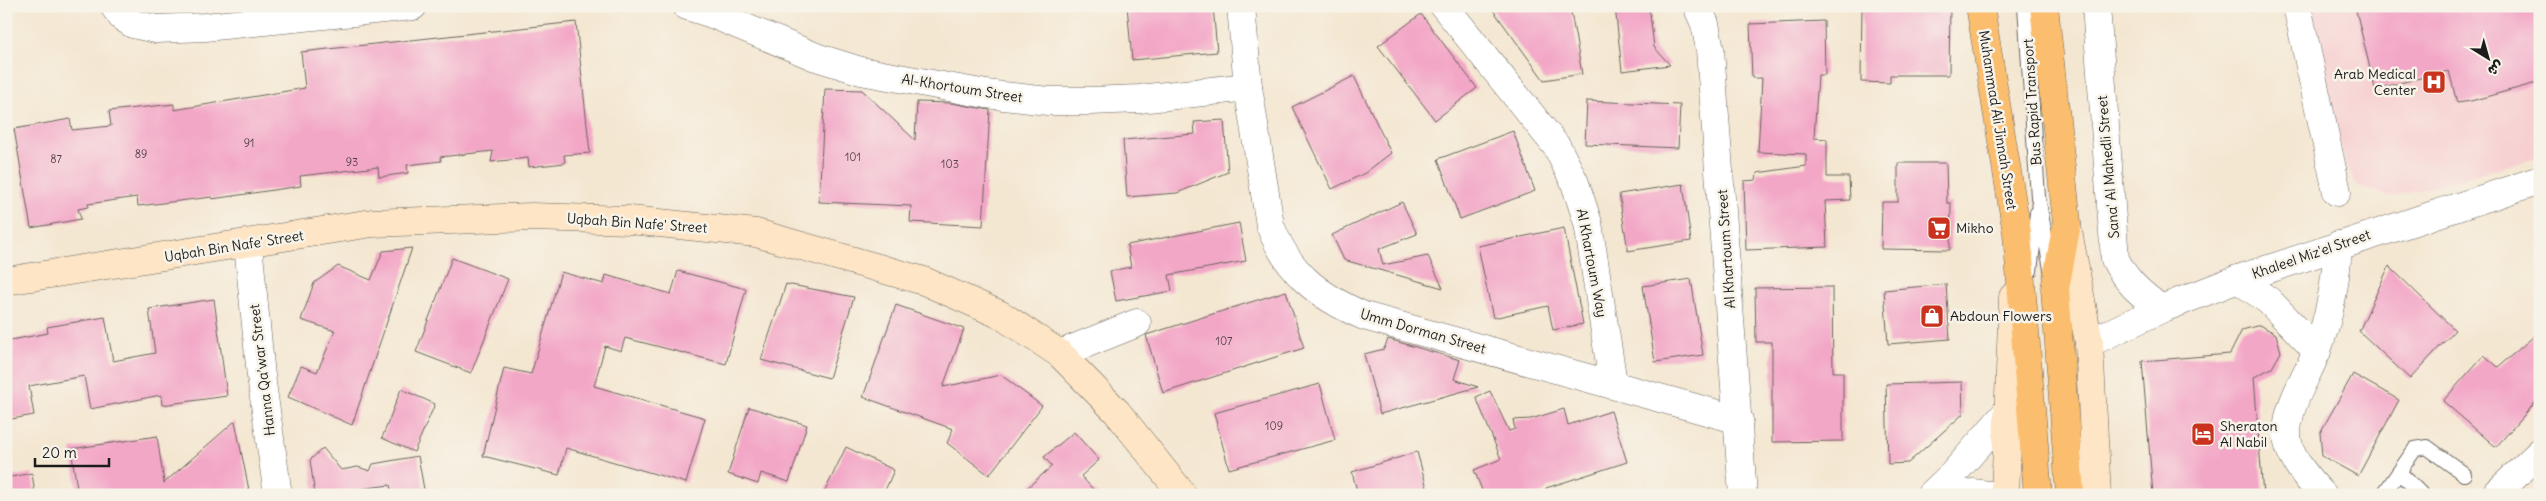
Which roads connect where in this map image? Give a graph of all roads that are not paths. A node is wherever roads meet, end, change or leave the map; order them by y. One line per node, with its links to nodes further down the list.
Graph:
1 (114, 6): 2 (street)
2 (412, 6)
3 (687, 6): 12 (street, Al-Khortoum Street)
4 (1241, 6): 12 (street, Umm Dorman Street)
5 (1444, 6): 29 (street, Al Khartoum Way)
6 (1696, 6): 31 (street, Al Khartoum Street)
7 (1980, 6): 17 (main road, Muhammad Ali Jinnah Street)
8 (2024, 6): 15 (lane, Bus Rapid Transport)
9 (2044, 6): 16 (main road)
10 (2096, 6): 23 (street, Sana' Al Mahedli Street)
11 (2297, 6): 14 (street)
12 (1248, 87): 29 (street, Umm Dorman Street)
13 (2540, 180): 19 (street, Khaleel Miz'el Street)
14 (2337, 192)
15 (2038, 197): 22 (lane, Bus Rapid Transport); 25 (lane, Bus Rapid Transport)
16 (2067, 223): 22 (main road); 26 (street)
17 (2017, 234): 25 (main road, Muhammad Ali Jinnah Street); 30 (street, Muhammad Ali Jinnah Street)
18 (248, 244): 21 (street, Uqbah Bin Nafe' Street); 28 (street, Uqbah Bin Nafe' Street); 35 (street, Hanna Qa’war Street)
19 (2338, 245): 20 (street, Khaleel Miz'el Street); 27 (street)
20 (2238, 279): 23 (street, Khaleel Miz'el Street); 27 (street)
21 (6, 281)
22 (2055, 289): 43 (main road)
23 (2161, 309): 26 (street, Khaleel Miz'el Street)
24 (1137, 323): 28 (street)
25 (2024, 324): 42 (main road, Muhammad Ali Jinnah Street)
26 (2088, 343): 44 (street)
27 (2317, 351): 45 (street)
28 (1060, 354): 36 (street, Uqbah Bin Nafe' Street)
29 (1613, 383): 31 (street, Umm Dorman Street)
30 (2007, 412): 38 (street); 41 (street, Muhammad Ali Jinnah Street)
31 (1739, 420): 37 (street, Al Khartoum Street)
32 (2540, 452): 48 (street)
33 (2400, 473): 34 (lane); 46 (lane); 47 (lane)
34 (2464, 474)
35 (278, 495)
36 (1183, 495)
37 (1744, 495)
38 (1931, 495)
39 (1959, 495): 40 (street)
40 (1989, 495)
41 (2005, 495)
42 (2038, 495)
43 (2070, 495)
44 (2097, 495)
45 (2323, 495)
46 (2383, 495)
47 (2422, 495)
48 (2495, 495)

